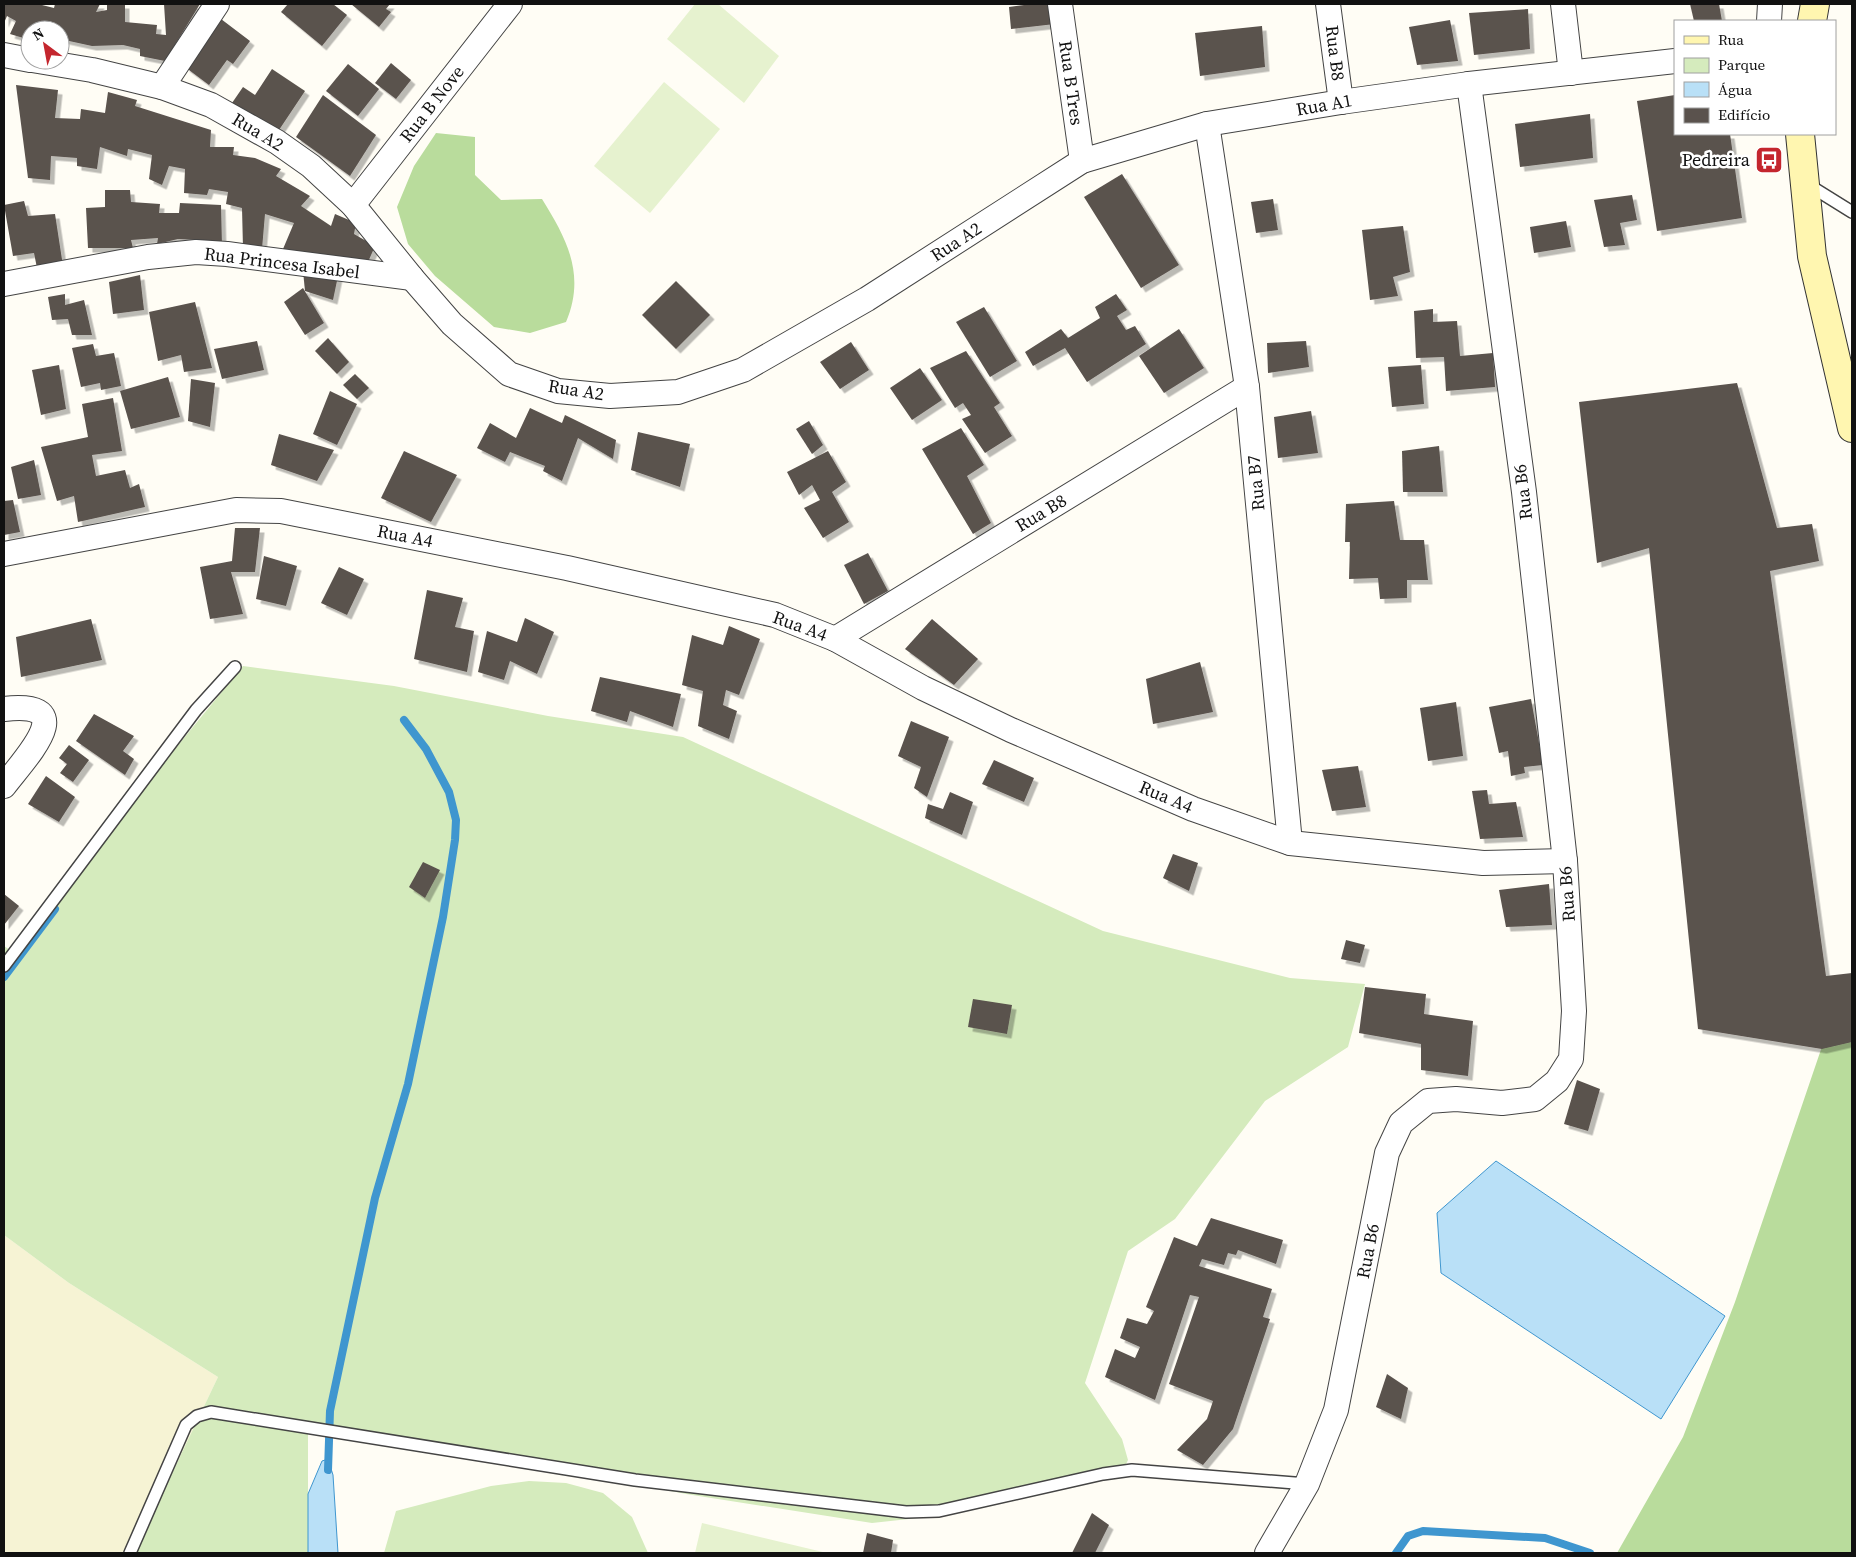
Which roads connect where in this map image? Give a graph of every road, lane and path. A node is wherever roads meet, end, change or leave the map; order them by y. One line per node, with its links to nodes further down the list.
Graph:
1 (217, 4): 16 (street)
2 (510, 4): 22 (street, Rua B Nove)
3 (1060, 4): 20 (street, Rua B Tres)
4 (1328, 4): 17 (street, Rua B8)
5 (1563, 4): 14 (street)
6 (1770, 4): 8 (street)
7 (1815, 4): 9 (main road)
8 (1769, 20)
9 (1812, 20)
10 (4, 55): 11 (street, Rua A2)
11 (20, 58)
12 (1674, 61): 14 (street, Rua A1)
13 (70, 66): 16 (street, Rua A2)
14 (1571, 73): 15 (street, Rua A1)
15 (1469, 84): 17 (street, Rua A1); 34 (street, Rua B6)
16 (162, 87): 22 (street, Rua A2)
17 (1341, 102): 18 (street, Rua A1)
18 (1208, 124): 20 (street, Rua A1); 26 (street, Rua B7)
19 (1800, 135): 21 (main road)
20 (1082, 161): 24 (street, Rua A2)
21 (1804, 182): 23 (lane); 27 (main road)
22 (353, 205): 24 (street, Rua A2)
23 (1852, 212)
24 (412, 278): 25 (street, Rua Princesa Isabel)
25 (4, 284)
26 (1247, 387): 29 (street, Rua B8); 33 (street, Rua B7)
27 (1852, 428)
28 (4, 554): 29 (street, Rua A4)
29 (835, 639): 33 (street, Rua A4)
30 (235, 666): 35 (lane)
31 (4, 709): 32 (street)
32 (4, 786)
33 (1290, 843): 34 (street, Rua A4)
34 (1565, 861): 36 (street, Rua B6)
35 (4, 966)
36 (1307, 1484): 37 (lane); 38 (street, Rua B6)
37 (130, 1553)
38 (1267, 1553)

